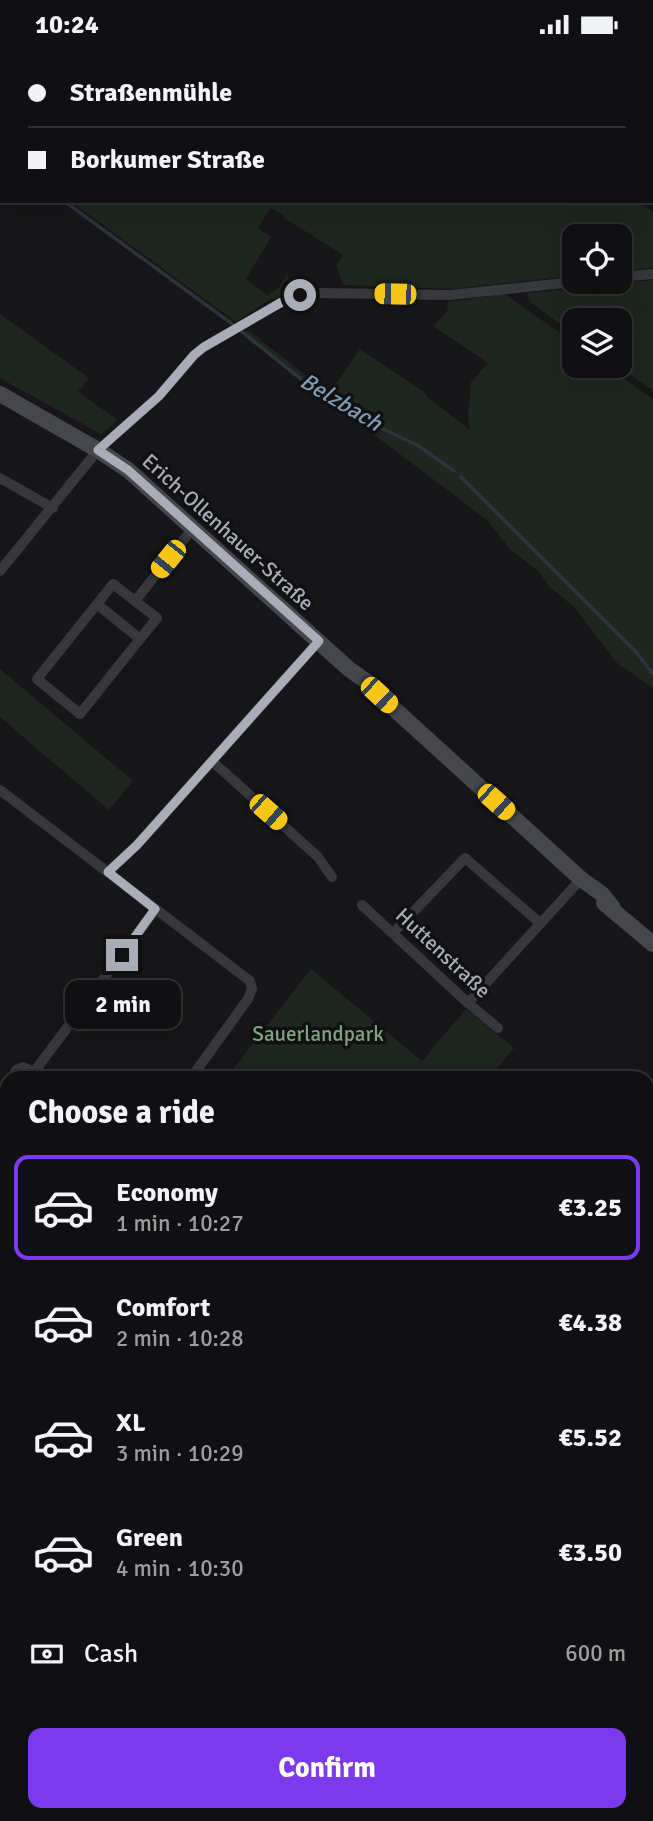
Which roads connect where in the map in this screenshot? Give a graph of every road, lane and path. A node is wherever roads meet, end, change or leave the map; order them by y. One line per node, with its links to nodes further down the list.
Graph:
1 (653, 274): 2 (street)
2 (632, 276)
3 (562, 283): 5 (street)
4 (0, 394): 5 (street, Erich-Ollenhauer-Straße)
5 (98, 450): 7 (street); 8 (street, Erich-Ollenhauer-Straße)
6 (0, 478): 7 (street)
7 (53, 508): 9 (street)
8 (193, 528): 10 (street); 13 (street, Erich-Ollenhauer-Straße)
9 (0, 571)
10 (135, 601): 11 (street); 12 (street)
11 (97, 604): 12 (street); 12 (street)
12 (140, 639)
13 (319, 641): 14 (street); 18 (street, Erich-Ollenhauer-Straße)
14 (212, 761): 16 (street); 17 (street)
15 (0, 790): 16 (street)
16 (108, 872): 20 (street)
17 (332, 877)
18 (585, 882): 21 (street); 23 (street, Erich-Ollenhauer-Straße)
19 (362, 905): 22 (street, Huttenstraße)
20 (155, 909): 26 (street); 27 (street)
21 (540, 923): 22 (street); 24 (street)
22 (393, 933): 24 (street, Huttenstraße)
23 (653, 944)
24 (468, 1003): 25 (street, Huttenstraße)
25 (498, 1028)
26 (38, 1071)
27 (196, 1071)

